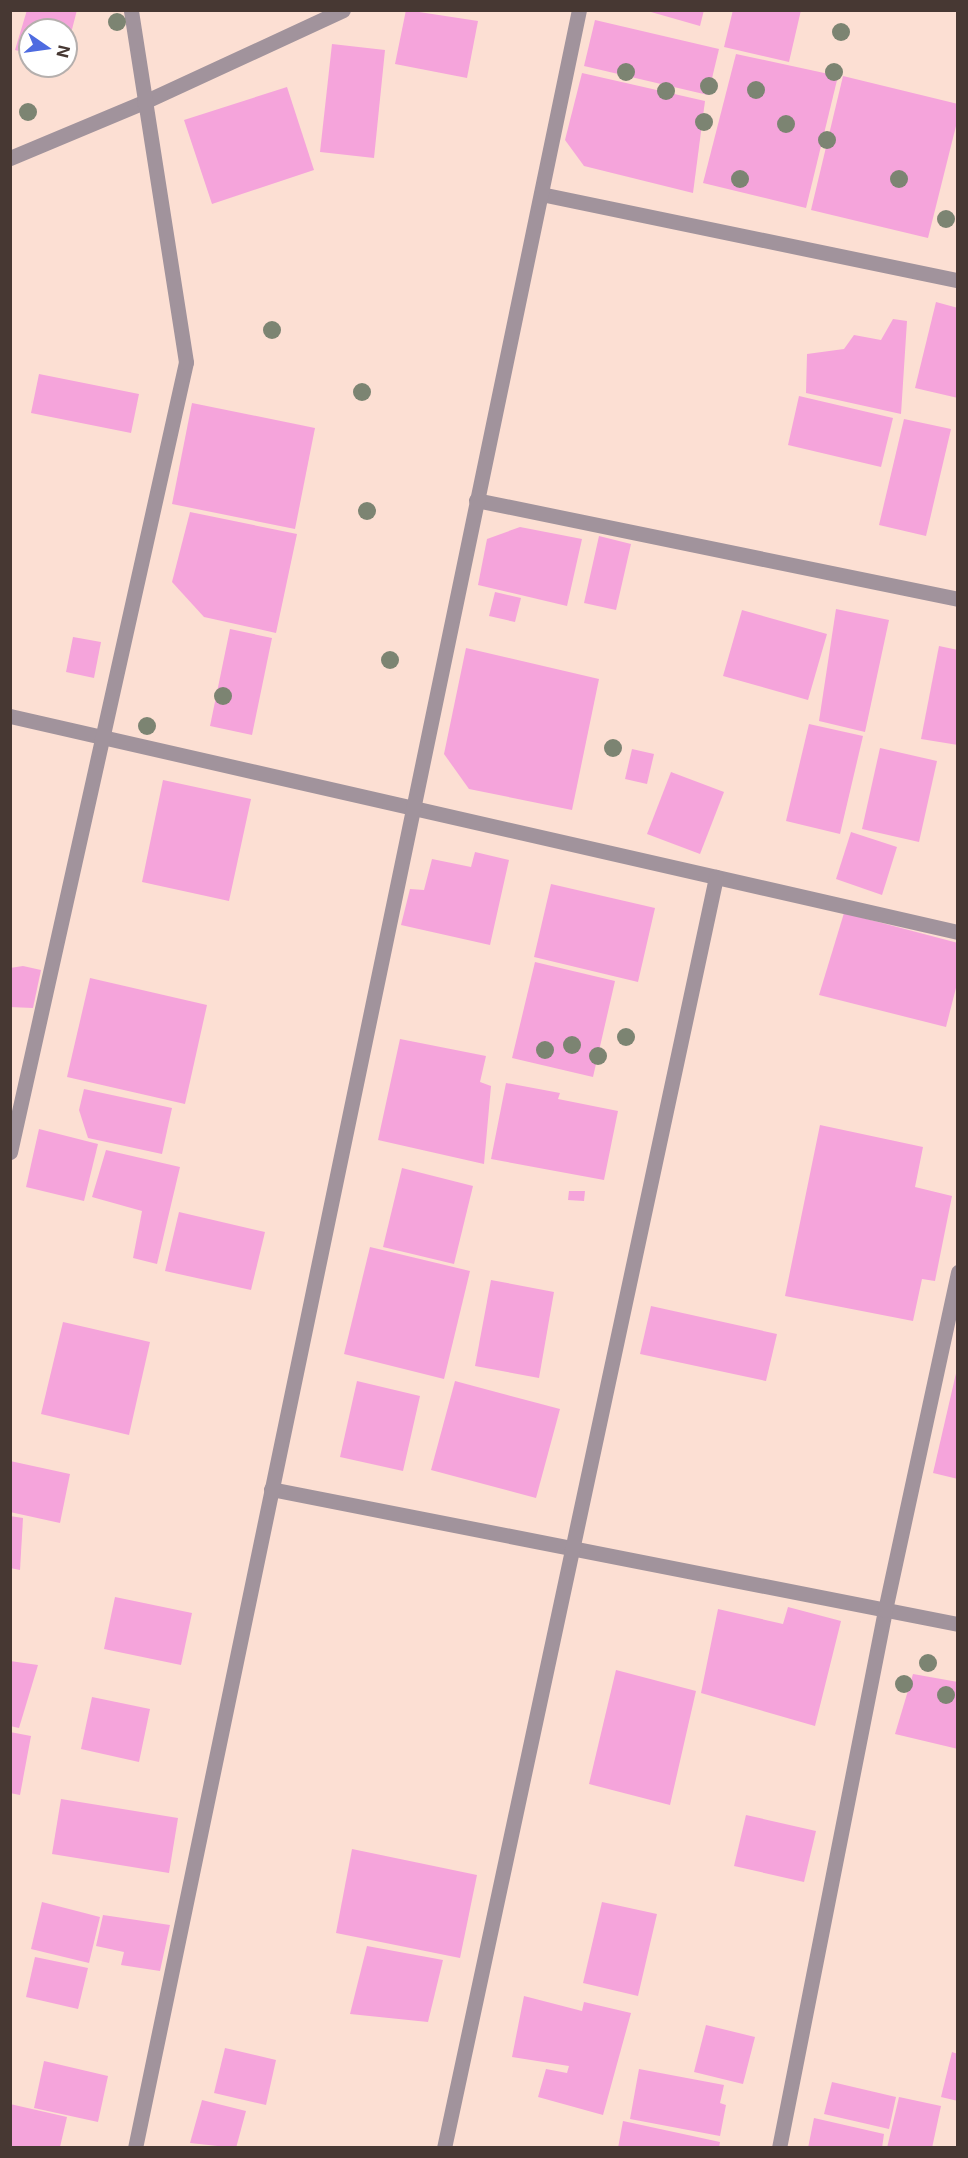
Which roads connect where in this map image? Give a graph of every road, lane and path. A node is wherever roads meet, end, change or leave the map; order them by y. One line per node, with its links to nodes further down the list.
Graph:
1 (131, 10): 4 (street)
2 (343, 10): 4 (street)
3 (579, 10): 6 (street)
4 (144, 102): 5 (street); 11 (street)
5 (10, 158)
6 (540, 194): 7 (street); 8 (street)
7 (957, 280)
8 (476, 500): 9 (street); 12 (street)
9 (957, 599)
10 (10, 716): 11 (street)
11 (103, 737): 12 (street); 15 (street)
12 (413, 808): 13 (street); 17 (street)
13 (716, 877): 14 (street); 18 (street)
14 (957, 932)
15 (10, 1152)
16 (957, 1272): 19 (street)
17 (271, 1489): 18 (street); 21 (street)
18 (572, 1548): 19 (street); 22 (street)
19 (885, 1610): 20 (street); 23 (street)
20 (957, 1624)
21 (135, 2148)
22 (444, 2148)
23 (779, 2148)

